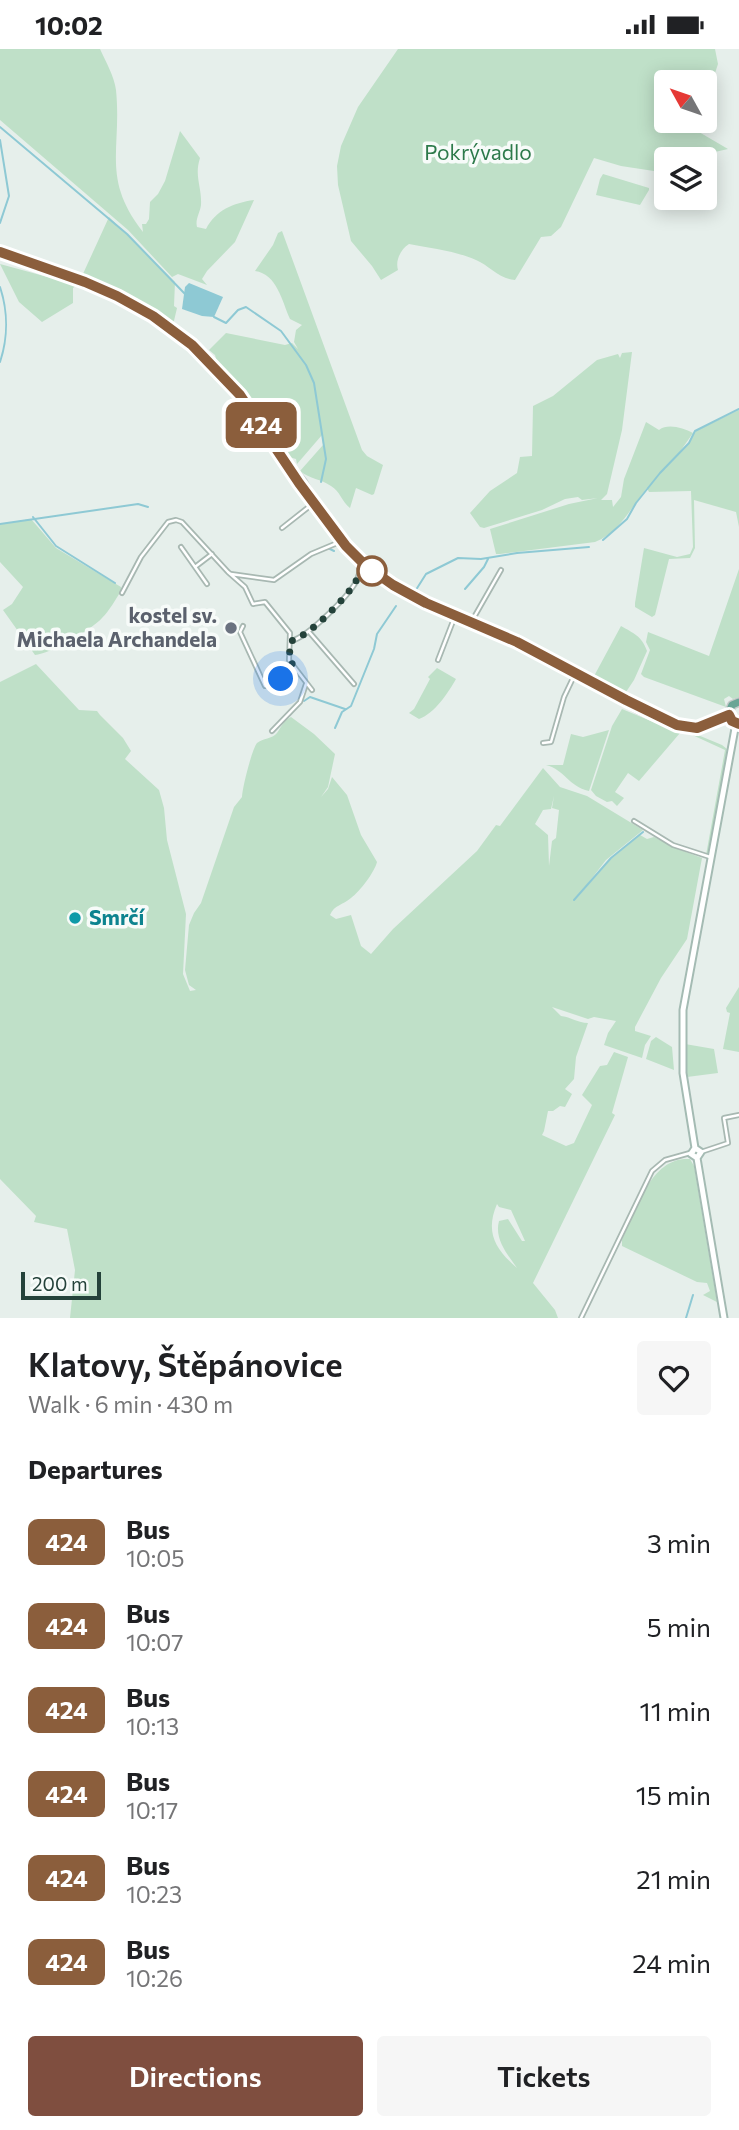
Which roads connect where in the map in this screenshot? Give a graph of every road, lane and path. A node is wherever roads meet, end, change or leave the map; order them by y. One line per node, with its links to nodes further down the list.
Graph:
1 (0, 252): 2 (main road)
2 (313, 499): 3 (street); 4 (main road)
3 (282, 528)
4 (342, 541): 7 (main road); 10 (street)
5 (181, 547): 8 (street)
6 (212, 554): 8 (street); 10 (street); 12 (street)
7 (363, 563): 13 (main road); 16 (street)
8 (195, 567): 11 (street)
9 (501, 570): 14 (street)
10 (229, 574): 17 (street)
11 (207, 584)
12 (122, 593)
13 (455, 616): 14 (main road); 18 (street)
14 (472, 622): 20 (main road)
15 (243, 626): 19 (street)
16 (310, 633): 17 (street); 22 (street)
17 (291, 641): 19 (street)
18 (438, 660)
19 (296, 671): 21 (street)
20 (575, 673): 25 (main road); 28 (street)
21 (306, 684): 23 (street); 27 (street)
22 (354, 684)
23 (312, 690)
24 (739, 702): 25 (main road)
25 (729, 715): 26 (main road)
26 (738, 723): 30 (main road)
27 (272, 731)
28 (542, 743)
29 (634, 821): 30 (street)
30 (708, 857): 32 (main road)
31 (739, 1115): 32 (street)
32 (696, 1153): 33 (street); 34 (main road)
33 (581, 1318)
34 (724, 1318)

